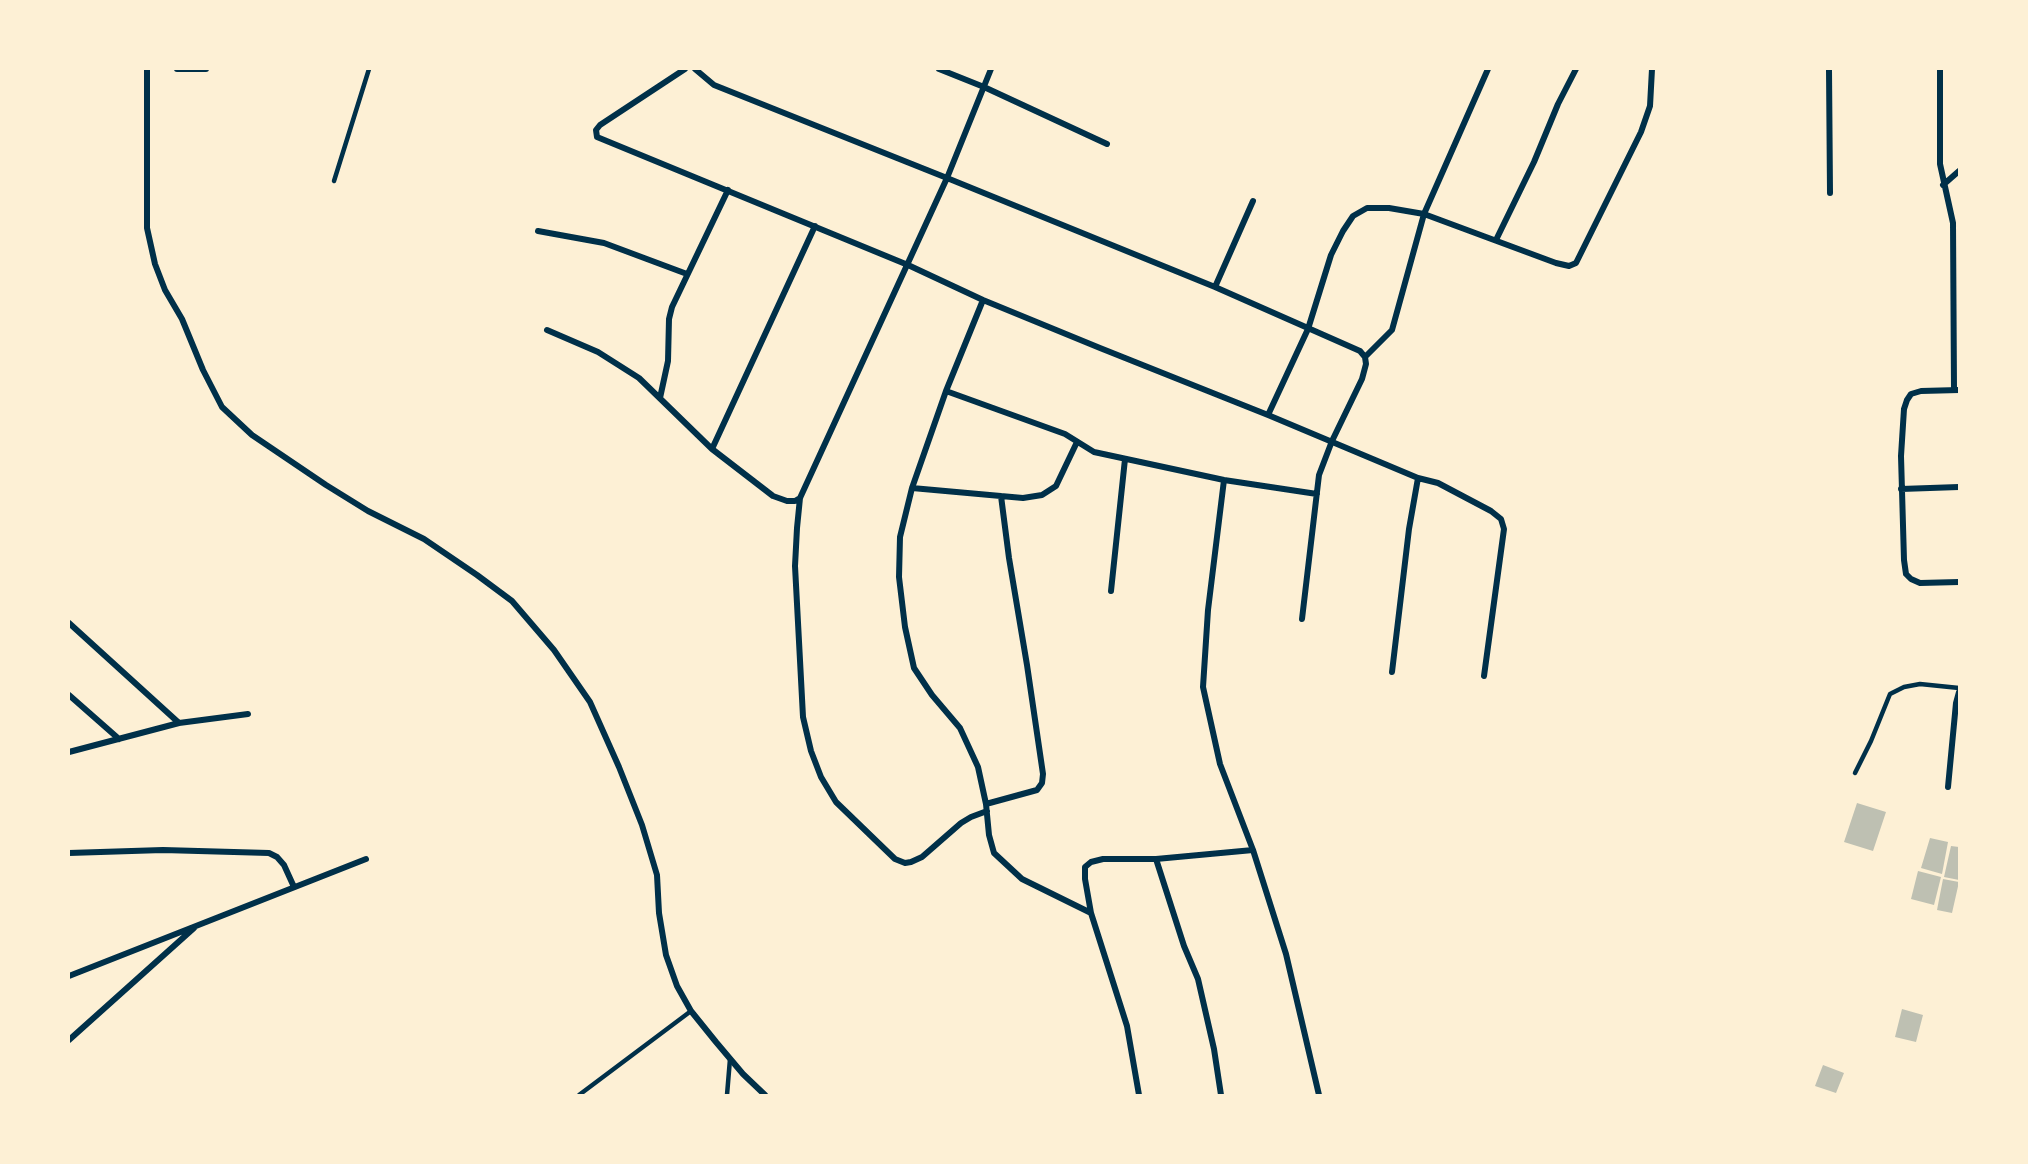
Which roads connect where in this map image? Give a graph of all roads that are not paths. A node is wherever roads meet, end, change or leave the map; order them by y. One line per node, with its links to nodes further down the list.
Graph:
1 (147, 69): 74 (street)
2 (177, 69): 3 (street)
3 (206, 69)
4 (369, 69): 18 (lane)
5 (685, 69): 20 (street)
6 (695, 69): 17 (street)
7 (939, 69): 14 (street)
8 (991, 69): 14 (street)
9 (1488, 69): 23 (street)
10 (1576, 69): 26 (street)
11 (1652, 69): 26 (street)
12 (1829, 69): 21 (street)
13 (1941, 69): 19 (street)
14 (984, 87): 15 (street); 17 (street)
15 (1107, 144)
16 (1959, 171): 19 (street)
17 (947, 178): 28 (street); 30 (street)
18 (334, 181)
19 (1943, 185): 27 (street)
20 (728, 190): 24 (street); 29 (street)
21 (1830, 194)
22 (1253, 201): 30 (street)
23 (1424, 214): 26 (street); 32 (street); 34 (street)
24 (815, 226): 28 (street); 41 (street)
25 (538, 231): 29 (street)
26 (1496, 240)
27 (1956, 243): 35 (street)
28 (908, 265): 31 (street); 50 (street)
29 (687, 274): 37 (street)
30 (1215, 287): 32 (street)
31 (983, 300): 36 (street); 38 (street)
32 (1308, 329): 34 (street); 38 (street)
33 (547, 330): 37 (street)
34 (1365, 357): 39 (street)
35 (1956, 390): 47 (street)
36 (946, 391): 40 (street); 46 (street)
37 (660, 398): 41 (street)
38 (1268, 415): 39 (street)
39 (1332, 441): 43 (street); 48 (street)
40 (1077, 442): 42 (street); 49 (street)
41 (712, 449): 50 (street)
42 (1125, 459): 44 (street); 52 (street)
43 (1418, 478): 55 (street); 56 (street)
44 (1224, 480): 48 (street); 66 (street)
45 (1959, 487): 47 (street)
46 (912, 488): 49 (street); 65 (street)
47 (1901, 489): 51 (street)
48 (1317, 494): 53 (street)
49 (1001, 496): 65 (street)
50 (800, 498): 65 (street)
51 (1959, 582)
52 (1111, 591)
53 (1302, 619)
54 (69, 623): 60 (street)
55 (1392, 672)
56 (1484, 676)
57 (1959, 690): 63 (lane); 64 (street)
58 (69, 695): 61 (street)
59 (248, 714): 60 (street)
60 (179, 723): 61 (street)
61 (118, 739): 62 (street)
62 (69, 752)
63 (1855, 773)
64 (1948, 787)
65 (986, 808): 71 (street)
66 (1253, 850): 69 (street); 82 (street)
67 (69, 853): 70 (street)
68 (366, 859): 70 (street)
69 (1156, 859): 71 (street); 81 (street)
70 (294, 887): 72 (street)
71 (1091, 914): 80 (street)
72 (197, 925): 73 (street); 75 (street)
73 (69, 976)
74 (691, 1011): 76 (street); 77 (lane)
75 (69, 1040)
76 (730, 1059): 78 (lane); 79 (street)
77 (581, 1094)
78 (727, 1095)
79 (765, 1095)
80 (1139, 1095)
81 (1221, 1095)
82 (1319, 1095)

